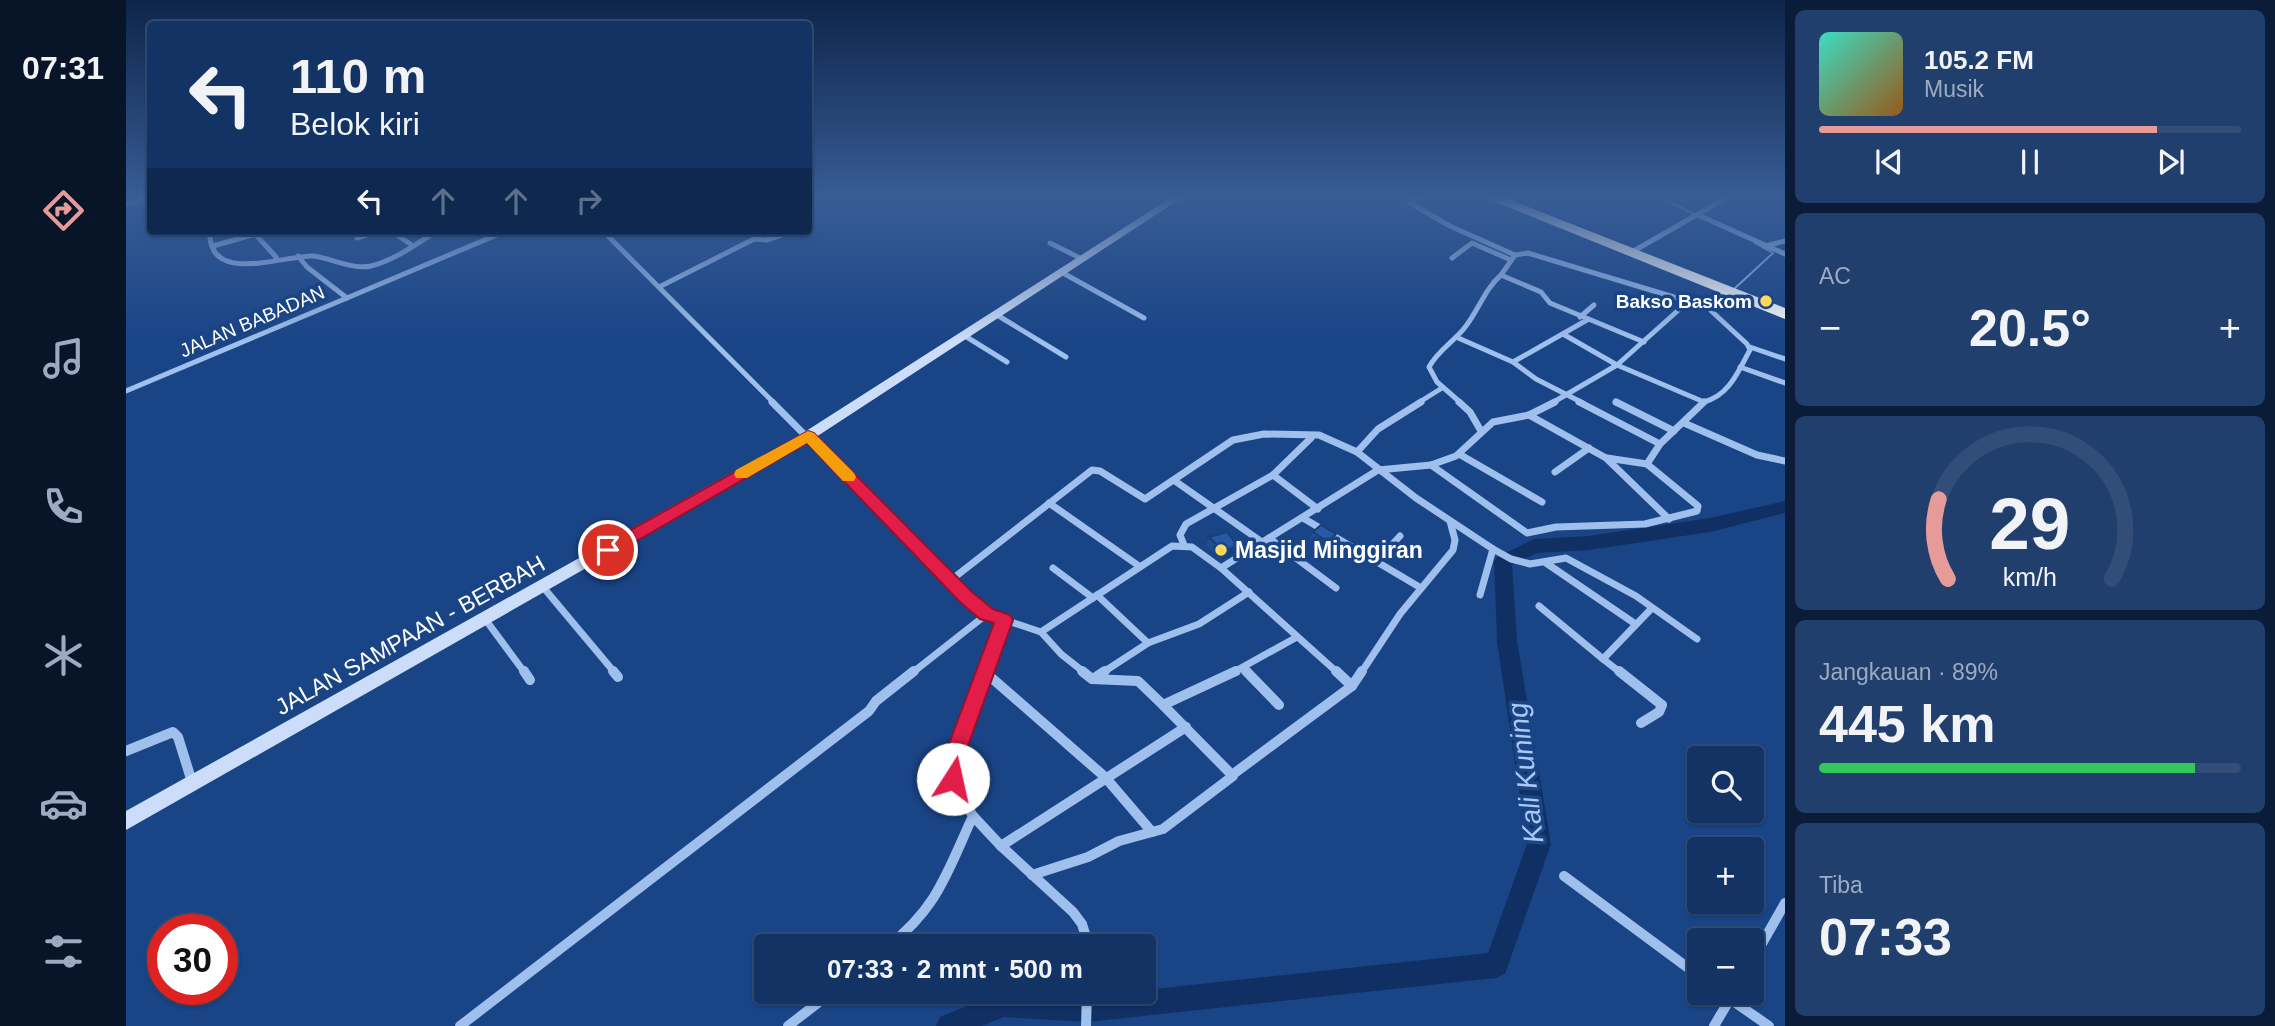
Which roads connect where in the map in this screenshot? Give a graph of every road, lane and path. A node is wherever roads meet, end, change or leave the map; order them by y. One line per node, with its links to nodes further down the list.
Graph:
1 (217, 245): 16 (street)
2 (265, 245): 21 (street)
3 (412, 245): 20 (street)
4 (471, 245): 29 (street, JALAN BABADAN)
5 (617, 245): 27 (street)
6 (742, 245): 27 (street)
7 (1054, 245): 24 (street)
8 (1104, 245): 24 (main road, JALAN SAMPAAN - BERBAH)
9 (1469, 245): 23 (street)
10 (1478, 245): 22 (street)
11 (1488, 245): 22 (street)
12 (1610, 245): 18 (highway)
13 (1645, 245): 18 (street)
14 (1761, 245): 17 (street)
15 (1773, 245): 17 (street)
16 (213, 246): 21 (street)
17 (1766, 247): 19 (street)
18 (1630, 253): 28 (highway)
19 (1785, 254)
20 (298, 256): 21 (street); 29 (street)
21 (276, 257)
22 (1513, 257): 26 (street); 30 (street)
23 (1452, 258)
24 (1082, 259): 25 (main road, JALAN SAMPAAN - BERBAH)
25 (1063, 273): 34 (main road, JALAN SAMPAAN - BERBAH); 35 (street)
26 (1501, 275): 36 (street); 39 (street)
27 (659, 287): 58 (street)
28 (1730, 292): 32 (street); 33 (highway)
29 (347, 298): 50 (street, JALAN BABADAN)
30 (1692, 302): 32 (street); 40 (street)
31 (1594, 306): 36 (street)
32 (1707, 307): 41 (street)
33 (1785, 314)
34 (997, 315): 38 (main road, JALAN SAMPAAN - BERBAH); 42 (street)
35 (1144, 318)
36 (1584, 318): 37 (street); 40 (street)
37 (1563, 334): 45 (street); 46 (street)
38 (965, 337): 44 (street); 58 (main road, JALAN SAMPAAN - BERBAH)
39 (1456, 337): 45 (street); 49 (street)
40 (1644, 342): 46 (street)
41 (1750, 347): 43 (street); 47 (street)
42 (1066, 357)
43 (1785, 359)
44 (1007, 362)
45 (1513, 362): 51 (street)
46 (1617, 365): 51 (street); 53 (street)
47 (1740, 367): 48 (street); 53 (street)
48 (1785, 383)
49 (1442, 388): 56 (street); 62 (street)
50 (126, 391)
51 (1566, 396): 54 (street); 60 (street)
52 (1616, 402): 57 (street)
53 (1704, 402): 55 (street)
54 (1530, 415): 56 (street); 61 (street)
55 (1685, 423): 57 (street); 65 (street)
56 (1481, 431): 63 (street)
57 (1674, 431): 60 (street)
58 (808, 436): 88 (street); 89 (main road, JALAN SAMPAAN - BERBAH)
59 (1311, 438): 62 (street); 70 (street); 71 (street)
60 (1660, 444): 66 (street)
61 (1590, 448): 64 (street); 69 (street)
62 (1357, 452): 68 (street)
63 (1459, 454): 67 (street); 72 (street)
64 (1606, 458): 66 (street); 77 (street)
65 (1785, 461)
66 (1647, 464): 77 (street)
67 (1431, 465): 68 (street); 77 (street)
68 (1378, 470): 75 (street); 78 (street)
69 (1555, 472)
70 (1273, 475): 74 (street); 75 (street)
71 (1175, 481): 73 (street); 74 (street)
72 (1542, 502)
73 (1049, 503): 85 (street); 88 (street)
74 (1212, 509): 80 (street); 81 (street)
75 (1318, 509): 76 (street)
76 (1303, 519): 80 (street); 83 (street)
77 (1669, 519)
78 (1450, 521): 82 (street); 91 (street)
79 (1400, 536): 83 (street)
80 (1266, 540): 87 (street); 90 (street)
81 (1184, 545): 85 (street); 87 (street)
82 (1495, 551): 84 (street); 93 (street)
83 (1376, 562): 91 (street)
84 (1546, 563): 96 (street); 100 (street)
85 (1139, 566): 94 (street)
86 (1054, 568): 94 (street)
87 (1221, 568): 92 (street)
88 (951, 580): 97 (street)
89 (542, 587): 98 (main road, JALAN SAMPAAN - BERBAH); 108 (street)
90 (1336, 588)
91 (1421, 588): 111 (street)
92 (1249, 592): 102 (street); 104 (street)
93 (1480, 595)
94 (1095, 596): 101 (street); 104 (street)
95 (1539, 606): 105 (street)
96 (1651, 608): 100 (street); 103 (street)
97 (986, 614): 99 (street); 135 (street)
98 (485, 619): 110 (street); 119 (main road, JALAN SAMPAAN - BERBAH)
99 (1004, 620): 101 (street); 107 (street)
100 (1634, 623): 105 (street)
101 (1041, 632): 109 (street)
102 (1297, 637): 106 (street); 111 (street)
103 (1697, 639)
104 (1148, 643): 109 (street)
105 (1603, 659): 114 (street)
106 (1243, 668): 112 (street); 113 (street)
107 (986, 673): 118 (street); 120 (street)
108 (618, 677)
109 (1092, 679): 112 (street)
110 (530, 680)
111 (1352, 686): 117 (street)
112 (1163, 705): 115 (street)
113 (1279, 705)
114 (1641, 723)
115 (1186, 727): 117 (street); 118 (street)
116 (126, 751): 119 (street)
117 (1233, 776): 122 (street)
118 (1105, 777): 122 (street); 123 (street)
119 (192, 783): 121 (main road, JALAN SAMPAAN - BERBAH)
120 (973, 816): 123 (street); 127 (street)
121 (126, 821)
122 (1153, 832): 124 (street)
123 (1001, 846): 124 (street)
124 (1032, 875): 128 (street)
125 (1564, 876): 130 (street)
126 (1785, 903): 129 (street)
127 (904, 934)
128 (1085, 934)
129 (1764, 940)
130 (1687, 967)
131 (816, 1004): 136 (street)
132 (1087, 1004): 137 (street)
133 (1723, 1005): 138 (street)
134 (1742, 1005): 139 (street)
135 (460, 1026)
136 (788, 1026)
137 (1086, 1026)
138 (1714, 1026)
139 (1769, 1026)

